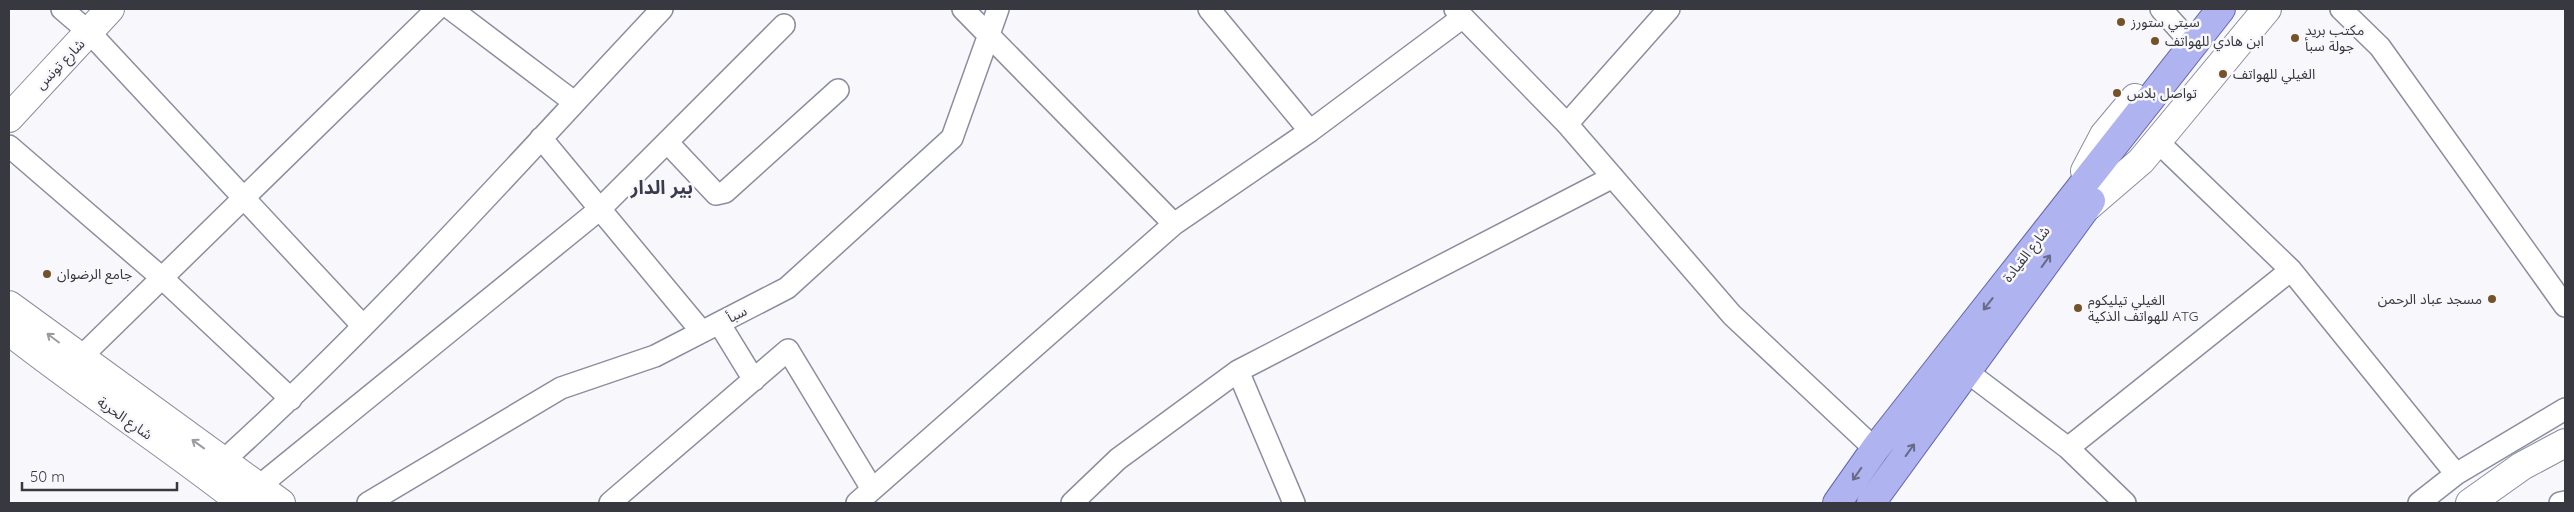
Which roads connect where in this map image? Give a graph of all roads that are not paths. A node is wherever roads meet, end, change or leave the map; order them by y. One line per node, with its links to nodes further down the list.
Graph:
1 (62, 9): 18 (street)
2 (110, 9): 18 (street, شارع تونس)
3 (437, 9): 31 (street)
4 (451, 9): 22 (street)
5 (662, 9): 22 (street)
6 (962, 9): 19 (street)
7 (998, 9): 19 (street, سبأ)
8 (1209, 9): 25 (street)
9 (1669, 9): 24 (street)
10 (2161, 9): 20 (street)
11 (2207, 9): 20 (street)
12 (2221, 9): 32 (main road, شارع القيادة)
13 (2241, 9): 32 (main road, شارع القيادة)
14 (2267, 9): 28 (street)
15 (2341, 9): 38 (street)
16 (1459, 13): 24 (street); 25 (street)
17 (784, 25): 27 (street)
18 (90, 33): 23 (street, شارع تونس); 31 (street)
19 (989, 34): 34 (street); 40 (street, سبأ)
20 (2186, 37): 32 (street)
21 (838, 90): 27 (street)
22 (574, 102): 26 (street)
23 (9, 118)
24 (1567, 124): 30 (street)
25 (1310, 131): 34 (street)
26 (541, 138): 33 (street); 39 (street)
27 (667, 142): 33 (street)
28 (2158, 142): 32 (street); 35 (street)
29 (9, 146): 36 (street)
30 (1614, 177): 43 (street); 50 (street)
31 (244, 199): 36 (street); 39 (street)
32 (2078, 203): 44 (main road, شارع القيادة, one-way to 32); 50 (main road, شارع القيادة, one-way to 50)
33 (600, 209): 40 (street); 53 (street)
34 (1174, 224): 54 (street)
35 (2291, 270): 49 (street); 52 (street)
36 (162, 278): 42 (street); 46 (street)
37 (9, 305): 42 (street, one-way to 37)
38 (2565, 306)
39 (363, 326): 46 (street)
40 (711, 328): 45 (street); 57 (street, سبأ)
41 (9, 331): 53 (street, شارع الحرية)
42 (80, 358): 51 (street, one-way to 42)
43 (1238, 371): 59 (street); 60 (street)
44 (1966, 372): 49 (street); 62 (main road, شارع القيادة, one-way to 44)
45 (754, 380): 54 (street); 58 (street)
46 (291, 399): 51 (street)
47 (2565, 409): 52 (street)
48 (2565, 443): 65 (street)
49 (2068, 448): 63 (street)
50 (1874, 449): 61 (main road, شارع القيادة, one-way to 61)
51 (222, 462): 53 (street)
52 (2456, 474): 64 (street)
53 (250, 495): 56 (street)
54 (865, 496)
55 (2565, 502): 66 (street)
56 (281, 503)
57 (368, 503)
58 (610, 503)
59 (1072, 503)
60 (1294, 503)
61 (1837, 503)
62 (1871, 503)
63 (2124, 503)
64 (2419, 503)
65 (2470, 503)
66 (2560, 503)

